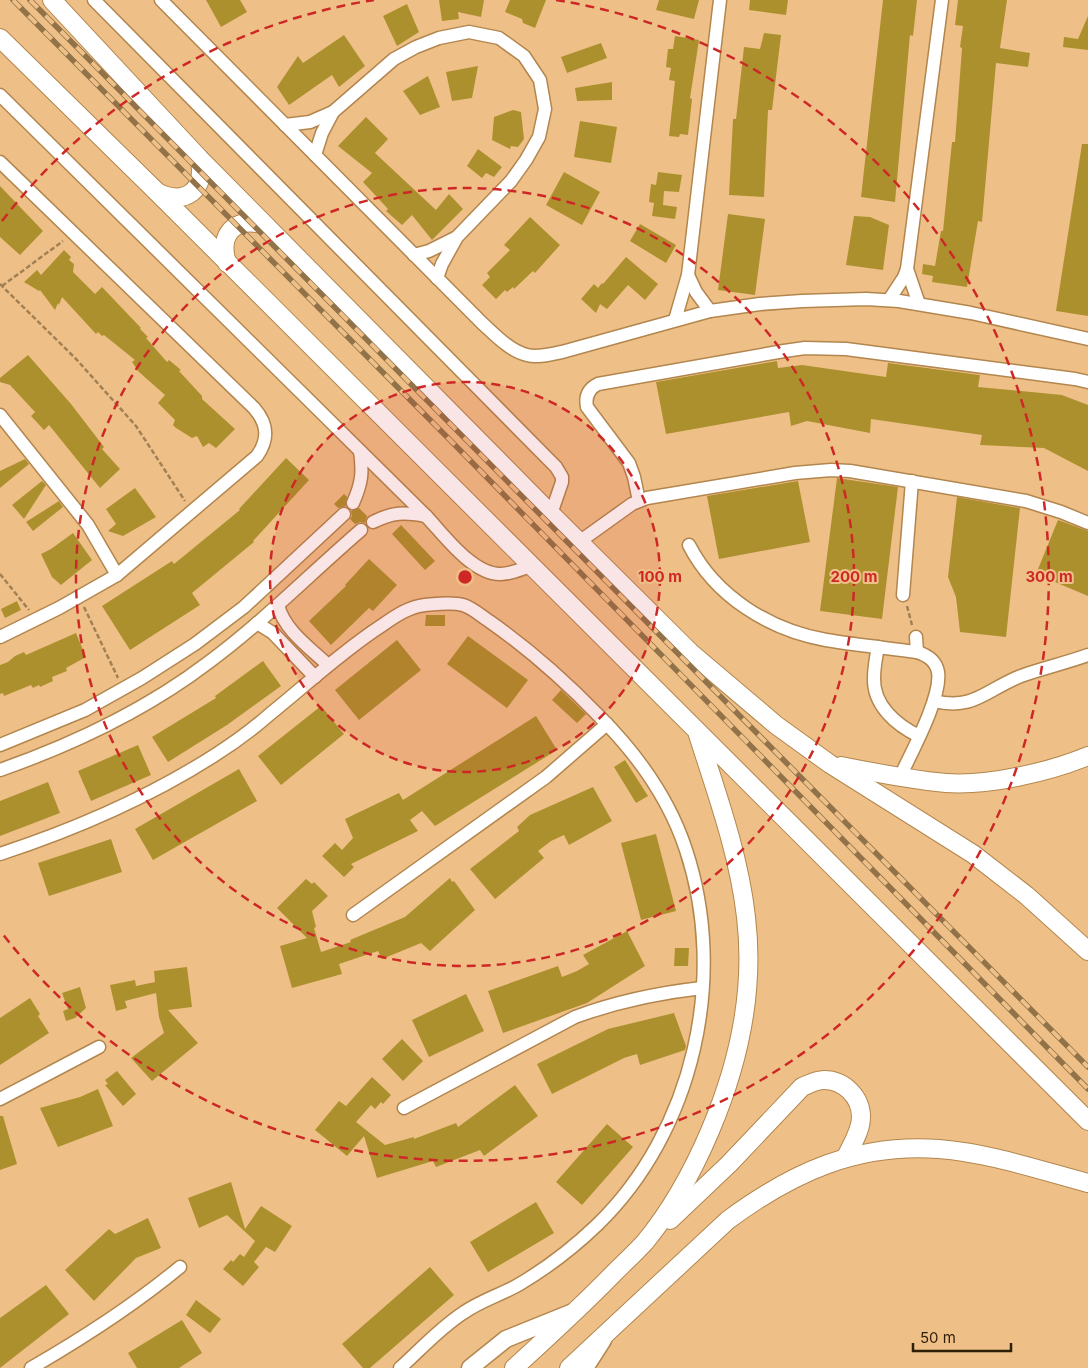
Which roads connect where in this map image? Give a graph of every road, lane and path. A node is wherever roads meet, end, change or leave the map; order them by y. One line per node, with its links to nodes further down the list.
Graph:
1 (52, 0): 12 (main road)
2 (94, 0): 37 (street)
3 (161, 0): 6 (street)
4 (720, 0): 21 (street)
5 (942, 0): 20 (street)
6 (172, 5): 10 (street)
7 (0, 38): 14 (main road)
8 (0, 94): 31 (street)
9 (333, 112): 10 (street); 11 (street); 17 (street)
10 (285, 125): 11 (street)
11 (315, 155): 18 (street)
12 (199, 158): 14 (main road); 15 (main road)
13 (0, 162): 16 (street)
14 (157, 192): 19 (main road)
15 (265, 225): 19 (main road); 37 (main road)
16 (73, 233): 23 (path); 35 (street)
17 (457, 237): 18 (street); 22 (street)
18 (414, 255): 22 (street)
19 (227, 264): 46 (main road)
20 (907, 269): 24 (street); 25 (street)
21 (688, 275): 26 (street); 27 (street)
22 (437, 278): 27 (street)
23 (1, 285): 35 (path)
24 (889, 300): 25 (street); 26 (street)
25 (919, 304): 28 (street)
26 (710, 311): 27 (street)
27 (674, 320)
28 (1088, 339)
29 (1088, 382): 33 (street)
30 (0, 415): 48 (street)
31 (360, 451): 34 (street); 38 (street)
32 (912, 481): 33 (street); 40 (street); 49 (street)
33 (639, 501): 43 (street)
34 (353, 503)
35 (192, 511): 48 (street)
36 (344, 514): 41 (street)
37 (551, 514): 43 (main road)
38 (426, 516): 39 (street); 46 (street)
39 (373, 522)
40 (1088, 523)
41 (328, 530): 45 (street); 61 (street)
42 (361, 530): 45 (street)
43 (579, 542): 70 (main road)
44 (689, 545): 56 (street)
45 (343, 546): 51 (street)
46 (531, 566): 65 (main road)
47 (0, 574): 52 (path)
48 (117, 575): 50 (street)
49 (903, 595): 55 (path)
50 (79, 596): 52 (street); 61 (path)
51 (278, 605): 53 (street); 59 (street)
52 (37, 619): 54 (street)
53 (257, 623): 60 (street); 67 (street)
54 (0, 637)
55 (916, 637): 57 (street)
56 (878, 646): 57 (street); 66 (street)
57 (917, 652): 62 (street)
58 (1088, 655): 62 (street)
59 (328, 665): 60 (street); 64 (street)
60 (314, 677): 73 (street)
61 (123, 689): 63 (street)
62 (934, 701): 66 (street)
63 (74, 715): 67 (street); 68 (street)
64 (608, 724): 74 (street); 76 (street)
65 (697, 732): 80 (main road); 83 (main road)
66 (919, 736): 72 (street)
67 (83, 737): 71 (street)
68 (0, 745)
69 (1088, 756): 72 (main road)
70 (830, 764): 72 (main road); 75 (main road)
71 (0, 770)
72 (900, 777)
73 (0, 854)
74 (352, 915)
75 (1088, 951)
76 (702, 988): 79 (street); 88 (street)
77 (99, 1047): 78 (street)
78 (0, 1098)
79 (404, 1108)
80 (1088, 1121)
81 (846, 1157): 82 (main road); 83 (main road); 86 (main road)
82 (1088, 1183)
83 (644, 1243): 85 (main road)
84 (180, 1267): 87 (street)
85 (578, 1310): 89 (street); 90 (main road)
86 (605, 1336): 91 (main road); 92 (street)
87 (31, 1368)
88 (400, 1368)
89 (470, 1368)
90 (514, 1368)
91 (570, 1368)
92 (585, 1368)

